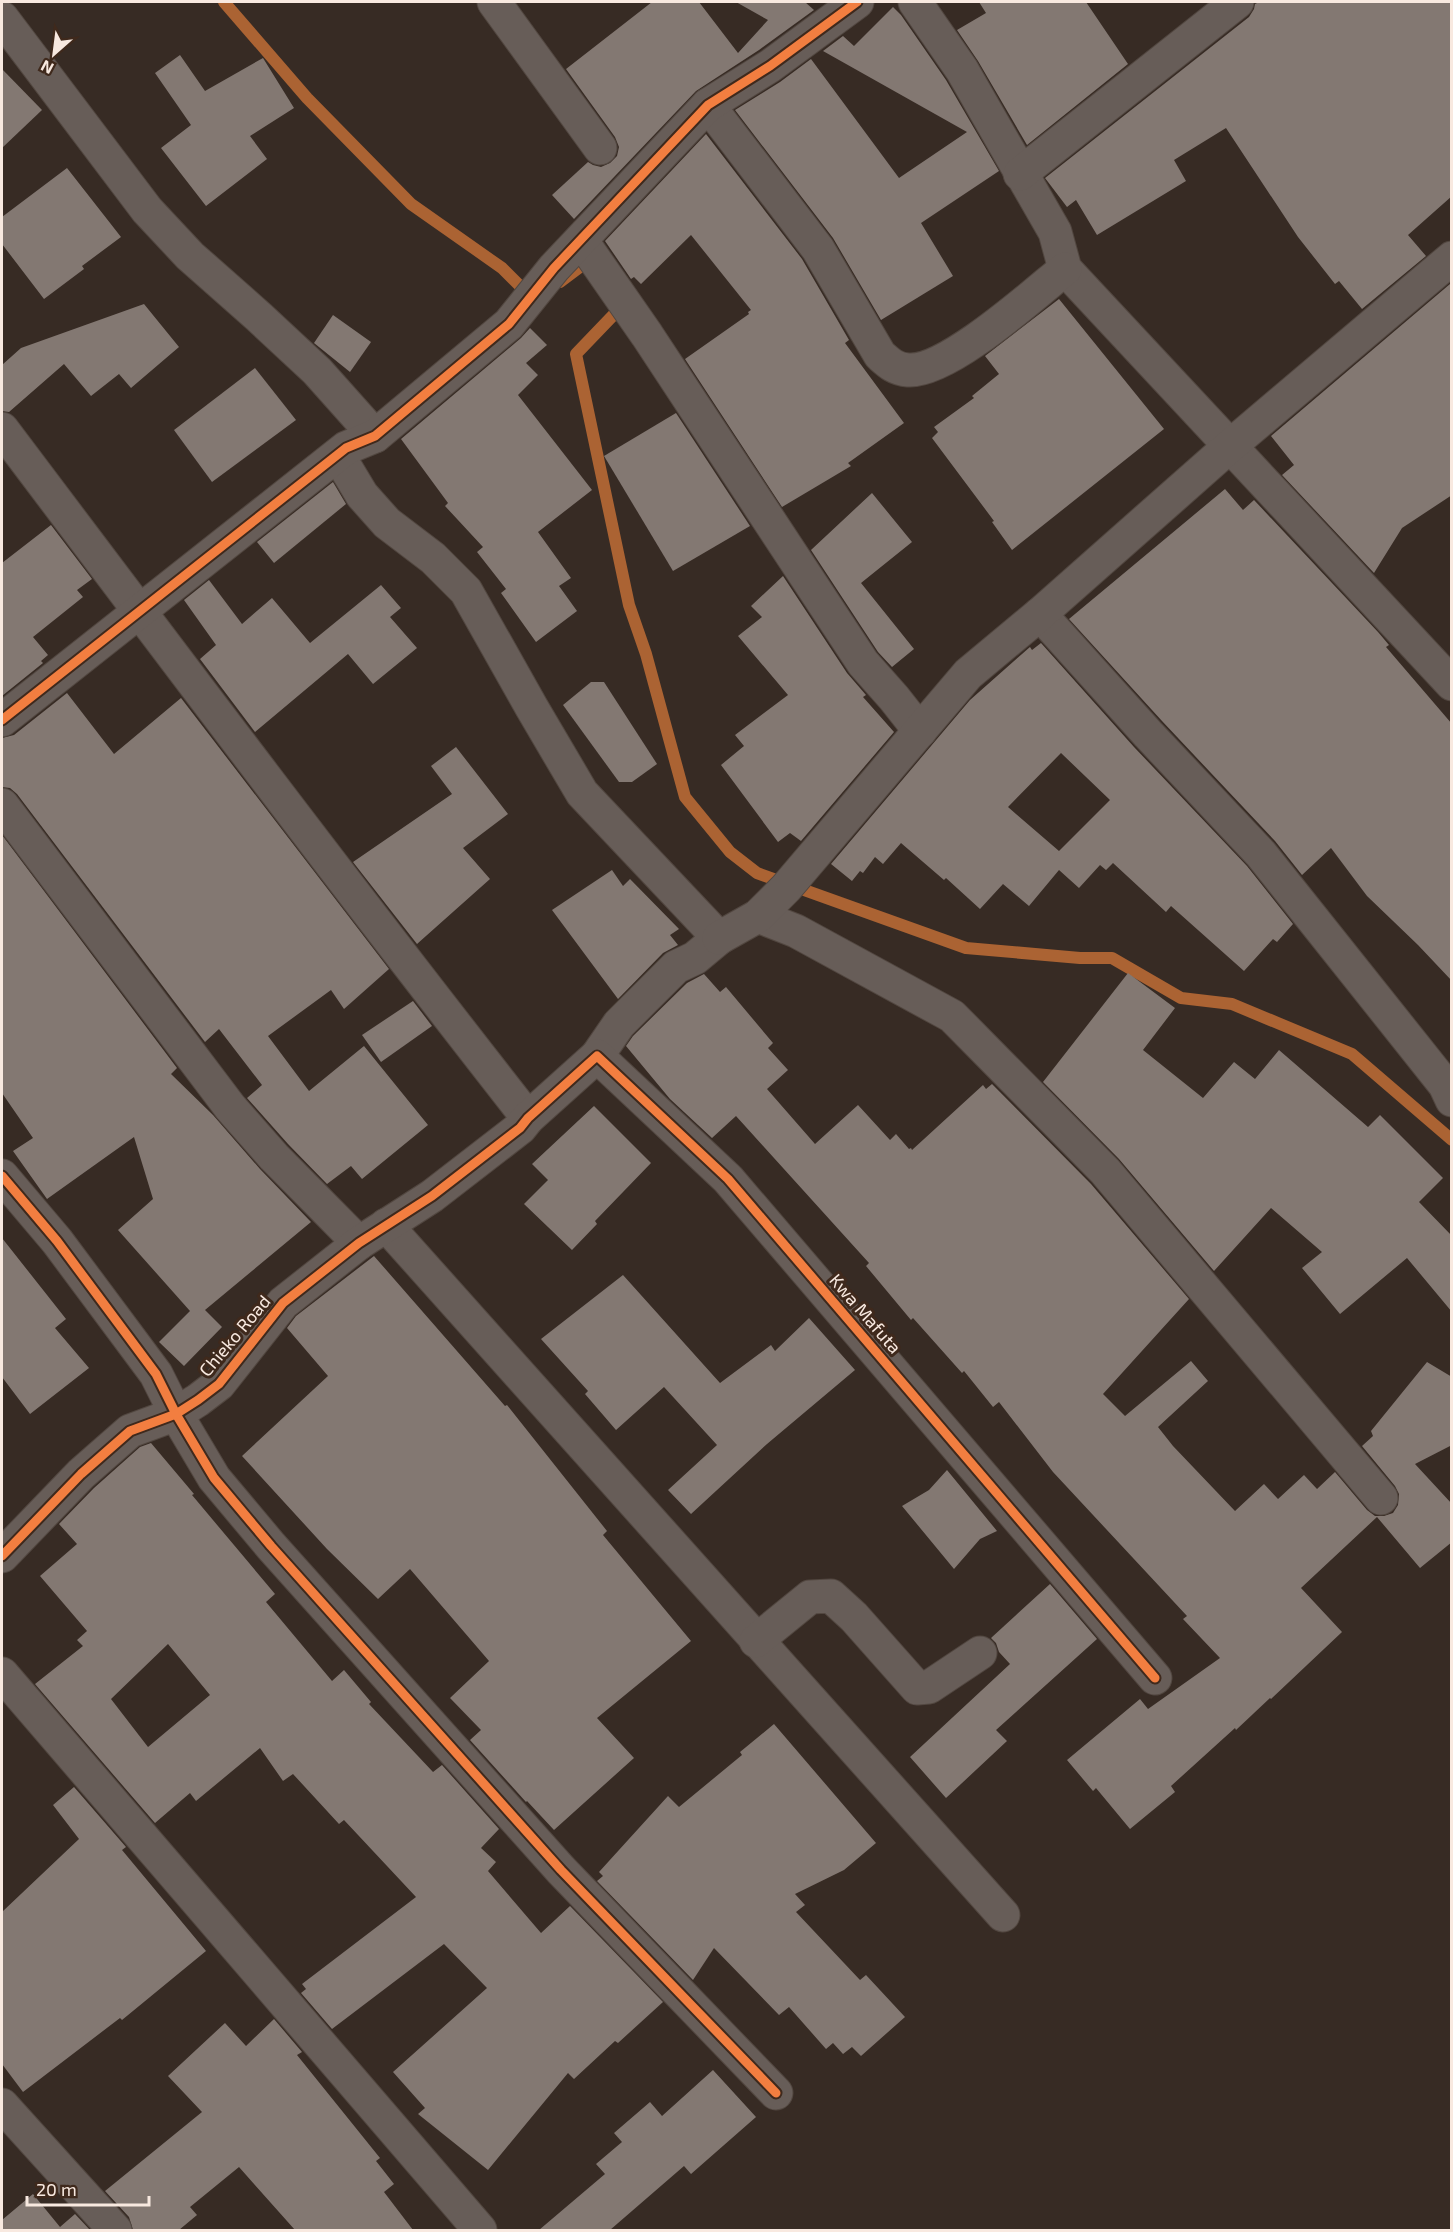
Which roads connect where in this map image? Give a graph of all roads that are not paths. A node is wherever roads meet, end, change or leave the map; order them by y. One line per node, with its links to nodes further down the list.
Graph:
1 (494, 2): 7 (street)
2 (857, 2): 6 (street)
3 (915, 2): 8 (street)
4 (1237, 2): 8 (street)
5 (2, 18): 13 (street)
6 (708, 105): 9 (street); 11 (street)
7 (600, 148)
8 (1020, 174): 11 (street)
9 (581, 240): 13 (street); 20 (street)
10 (1452, 258): 14 (street)
11 (1065, 269): 14 (street)
12 (2, 429): 16 (street)
13 (375, 436): 15 (street)
14 (1230, 446): 17 (street); 18 (street)
15 (338, 455): 16 (street); 23 (street)
16 (139, 611): 19 (street); 26 (street)
17 (1040, 614): 20 (street); 25 (street)
18 (1452, 684)
19 (2, 720)
20 (920, 731): 22 (street)
21 (2, 805): 29 (street)
22 (758, 916): 23 (street); 31 (street)
23 (719, 938): 24 (street)
24 (597, 1056): 26 (street); 36 (street, Kwa Mafuta)
25 (1452, 1100)
26 (528, 1118): 28 (street, Chieko Road)
27 (2, 1176): 30 (street)
28 (386, 1225): 29 (street, Chieko Road); 33 (street)
29 (359, 1243): 30 (street, Chieko Road)
30 (176, 1414): 32 (street, Chieko Road); 38 (street)
31 (1381, 1498)
32 (2, 1556)
33 (756, 1641): 34 (street); 37 (street)
34 (980, 1653)
35 (2, 1674): 41 (street)
36 (1155, 1678)
37 (1003, 1915)
38 (776, 2093)
39 (2, 2105): 40 (street)
40 (115, 2230)
41 (480, 2230)

